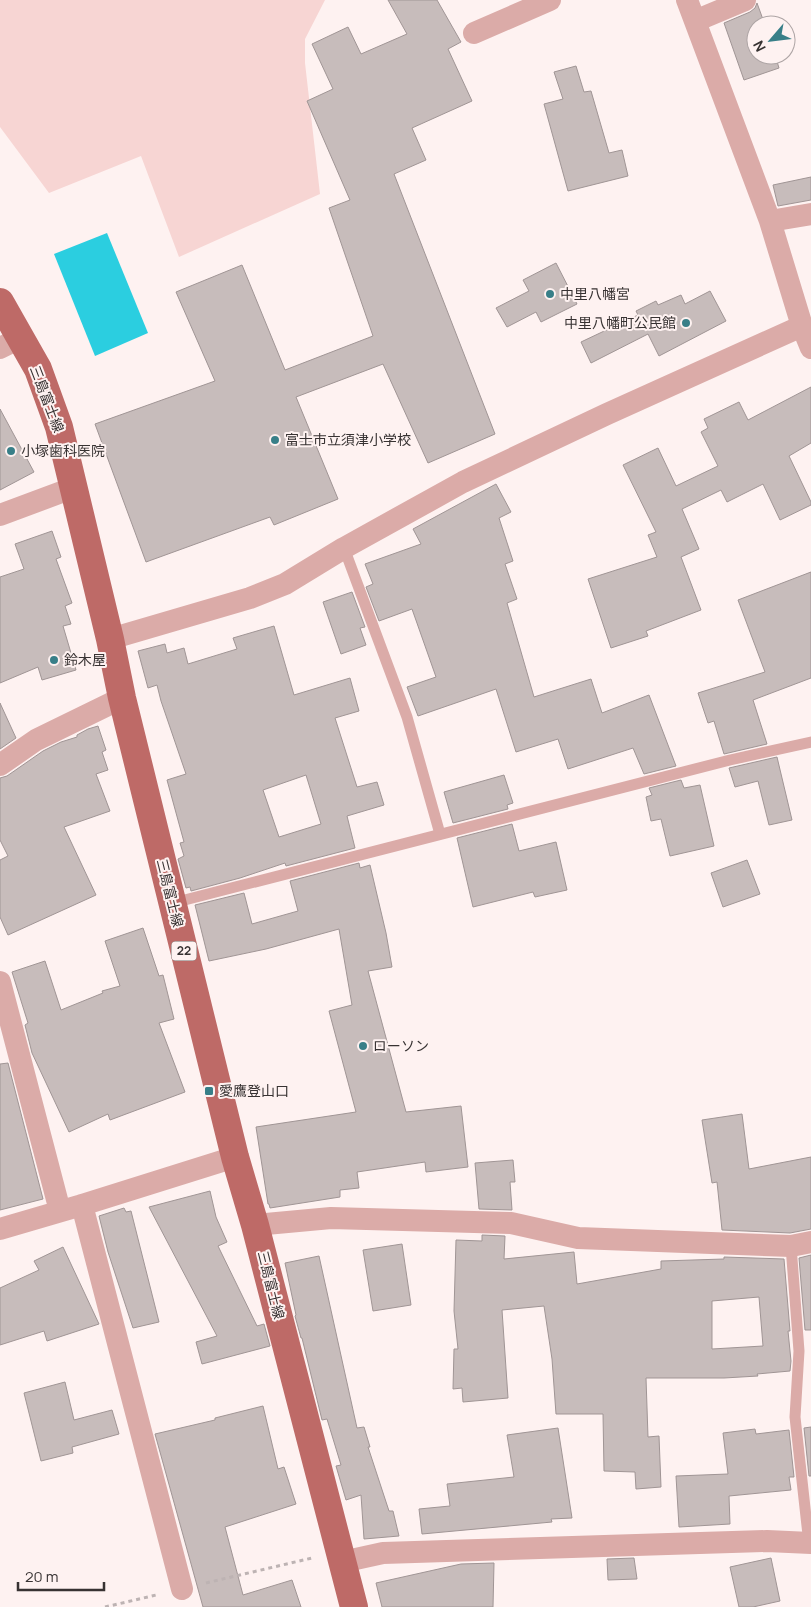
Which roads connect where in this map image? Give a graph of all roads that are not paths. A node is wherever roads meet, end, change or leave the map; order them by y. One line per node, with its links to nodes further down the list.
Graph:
1 (550, 0): 5 (street)
2 (687, 0): 4 (street)
3 (745, 0): 4 (street)
4 (694, 21): 7 (street)
5 (474, 33)
6 (811, 214): 7 (street)
7 (770, 221): 9 (street)
8 (0, 302): 10 (main road, 三島富士線 / 22)
9 (802, 326): 11 (street); 14 (street)
10 (10, 343): 12 (main road, 三島富士線 / 22)
11 (811, 348)
12 (75, 487): 13 (street); 15 (main road, 三島富士線 / 22)
13 (0, 515)
14 (344, 548): 15 (street); 19 (lane)
15 (110, 639): 16 (main road, 三島富士線 / 22)
16 (122, 698): 18 (street); 20 (main road, 三島富士線 / 22)
17 (811, 742): 19 (lane)
18 (0, 765)
19 (440, 834): 20 (lane)
20 (172, 904): 23 (main road, 三島富士線 / 22)
21 (0, 982): 22 (street)
22 (6, 1032): 25 (street)
23 (235, 1157): 24 (street); 26 (main road, 三島富士線 / 22)
24 (82, 1205): 25 (street); 31 (street)
25 (60, 1211): 27 (street)
26 (255, 1225): 28 (street); 30 (main road, 三島富士線 / 22)
27 (0, 1229)
28 (801, 1244): 29 (lane)
29 (810, 1545): 30 (street)
30 (341, 1556): 32 (main road, 三島富士線 / 22)
31 (182, 1589)
32 (354, 1607)

